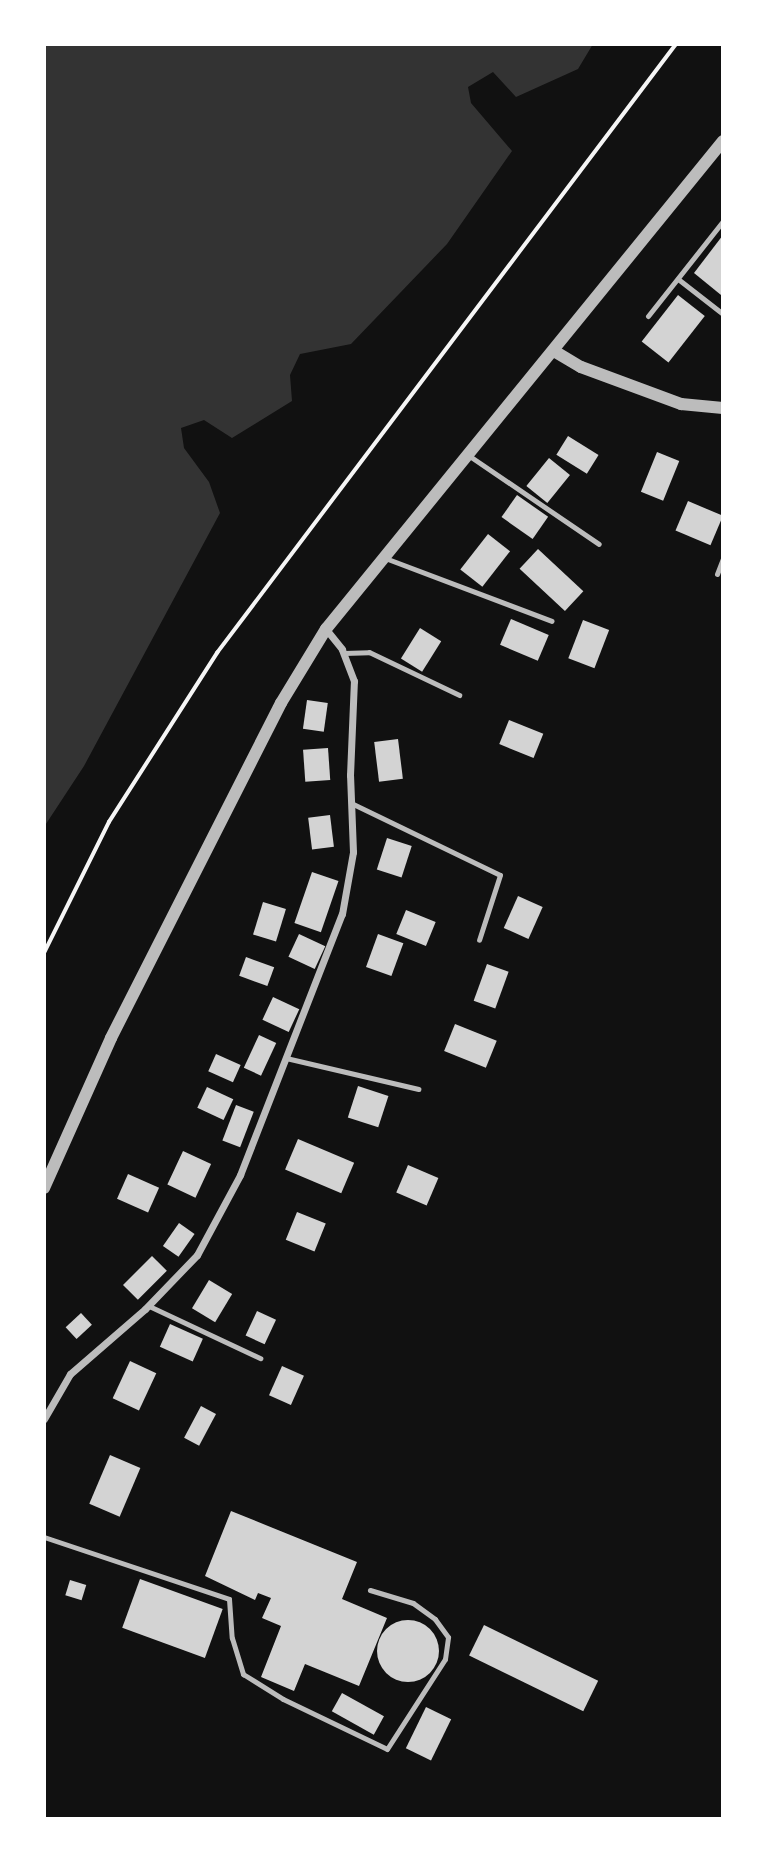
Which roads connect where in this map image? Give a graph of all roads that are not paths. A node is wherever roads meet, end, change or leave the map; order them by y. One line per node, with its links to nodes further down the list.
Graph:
1 (723, 141): 6 (street)
2 (723, 221): 3 (lane)
3 (678, 279): 4 (lane); 5 (lane)
4 (723, 314)
5 (648, 316)
6 (554, 351): 7 (street); 8 (street)
7 (723, 408)
8 (468, 455): 9 (lane); 10 (street)
9 (599, 544)
10 (384, 557): 13 (lane); 14 (street)
11 (723, 558): 12 (lane)
12 (717, 574)
13 (552, 621)
14 (326, 629): 15 (street); 21 (street)
15 (344, 653): 16 (lane); 17 (street)
16 (459, 695)
17 (351, 803): 18 (lane); 19 (street)
18 (479, 940)
19 (286, 1058): 20 (lane); 22 (street)
20 (418, 1089)
21 (44, 1188)
22 (149, 1306): 23 (lane); 24 (street)
23 (260, 1358)
24 (44, 1414)
25 (44, 1537): 26 (lane)
26 (370, 1590)

